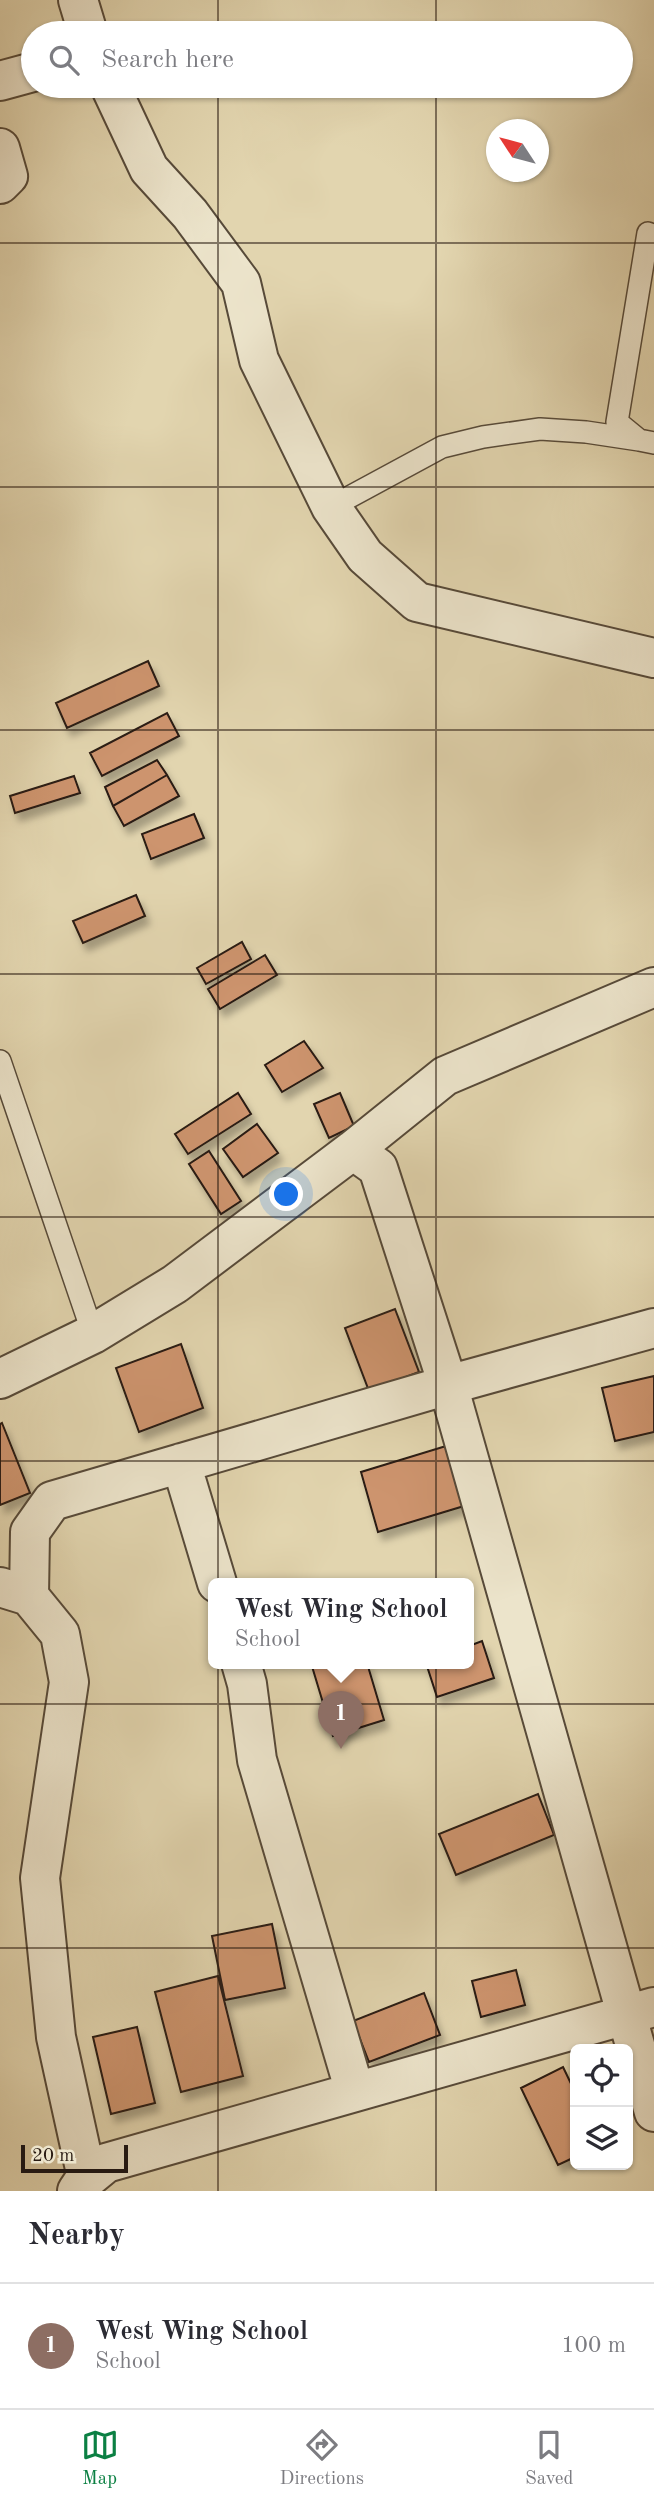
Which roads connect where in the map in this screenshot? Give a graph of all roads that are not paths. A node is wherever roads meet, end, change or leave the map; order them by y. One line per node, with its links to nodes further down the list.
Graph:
1 (78, 0): 2 (street)
2 (84, 21)
3 (21, 75): 4 (street)
4 (0, 81)
5 (116, 98): 10 (street)
6 (0, 148): 7 (street)
7 (0, 184)
8 (648, 233): 9 (lane)
9 (646, 441): 10 (lane)
10 (331, 507): 11 (street)
11 (654, 658)
12 (654, 987): 14 (street)
13 (0, 1061): 16 (lane)
14 (353, 1150): 16 (street); 18 (street)
15 (654, 1328): 18 (street)
16 (93, 1334): 17 (street)
17 (0, 1379)
18 (448, 1385): 19 (street); 23 (street)
19 (181, 1463): 20 (street); 21 (street)
20 (216, 1578)
21 (15, 1592): 26 (street)
22 (243, 1669): 24 (street)
23 (641, 2011): 24 (street); 25 (street)
24 (355, 2092): 26 (street)
25 (654, 2112)
26 (82, 2185)

